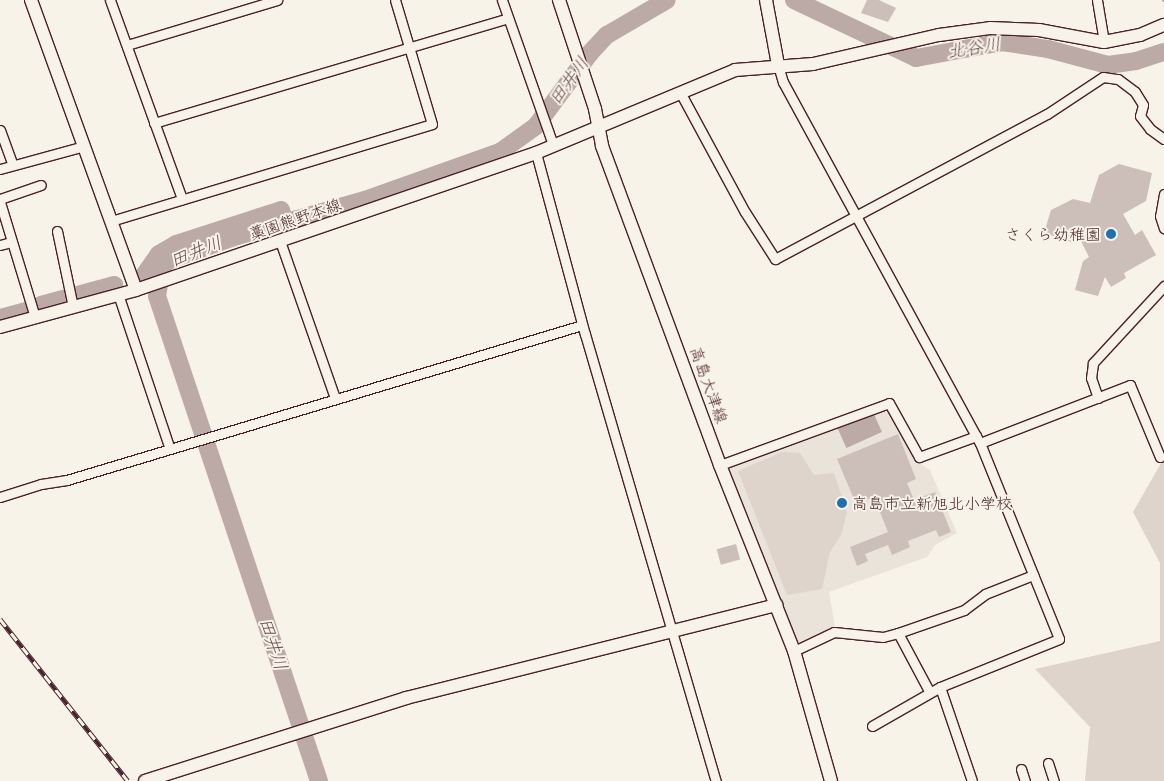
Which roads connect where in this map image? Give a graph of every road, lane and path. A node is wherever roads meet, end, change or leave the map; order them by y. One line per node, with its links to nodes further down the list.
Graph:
1 (31, 0): 21 (street)
2 (110, 0): 12 (street)
3 (277, 0): 12 (street)
4 (395, 0): 13 (street)
5 (502, 0): 9 (street)
6 (559, 0): 17 (street, 高島大津線)
7 (766, 0): 14 (street)
8 (1097, 0): 11 (street)
9 (508, 18): 13 (street); 20 (street)
10 (1164, 24): 11 (street)
11 (1104, 42): 14 (street, 藁園熊野本線)
12 (127, 46): 16 (street)
13 (409, 48): 16 (street); 27 (street)
14 (778, 65): 15 (street, 藁園熊野本線); 29 (street)
15 (680, 92): 17 (street, 藁園熊野本線); 29 (street)
16 (154, 123): 27 (street)
17 (597, 129): 20 (street, 藁園熊野本線); 48 (street, 高島大津線)
18 (0, 130): 23 (street)
19 (1164, 139): 29 (street)
20 (553, 145): 22 (street, 藁園熊野本線)
21 (84, 146): 23 (street); 30 (street)
22 (536, 153): 33 (street, 藁園熊野本線); 41 (street)
23 (13, 165): 24 (street)
24 (0, 169)
25 (41, 185): 28 (street)
26 (1164, 194): 31 (street)
27 (182, 199): 30 (street)
28 (0, 201): 34 (street)
29 (856, 216): 45 (street)
30 (111, 221): 37 (street)
31 (1164, 228)
32 (57, 231): 39 (street)
33 (280, 241): 37 (street, 藁園熊野本線); 43 (street)
34 (11, 242): 35 (street); 40 (street)
35 (0, 245)
36 (1164, 286): 44 (street)
37 (142, 288): 38 (street, 藁園熊野本線)
38 (118, 294): 39 (street, 藁園熊野本線); 46 (street)
39 (72, 300): 40 (street, 藁園熊野本線)
40 (35, 317): 42 (street, 藁園熊野本線)
41 (582, 325): 43 (street); 52 (street)
42 (0, 327)
43 (335, 398): 46 (street)
44 (1098, 398): 45 (street); 47 (street)
45 (978, 440): 48 (street); 50 (street)
46 (170, 449): 49 (street)
47 (1160, 457)
48 (720, 465): 51 (street, 高島大津線)
49 (0, 497)
50 (1033, 575): 53 (street); 55 (street)
51 (777, 605): 52 (street); 54 (street, 高島大津線)
52 (671, 632): 60 (street); 62 (street)
53 (898, 633): 54 (street); 56 (street)
54 (794, 651): 63 (street, 高島大津線)
55 (940, 687): 56 (street); 64 (street)
56 (929, 691): 57 (street)
57 (872, 726)
58 (1048, 763): 66 (street)
59 (1021, 768): 65 (street)
60 (174, 777): 61 (street)
61 (145, 781)
62 (716, 781)
63 (831, 781)
64 (972, 781)
65 (1025, 781)
66 (1054, 781)

